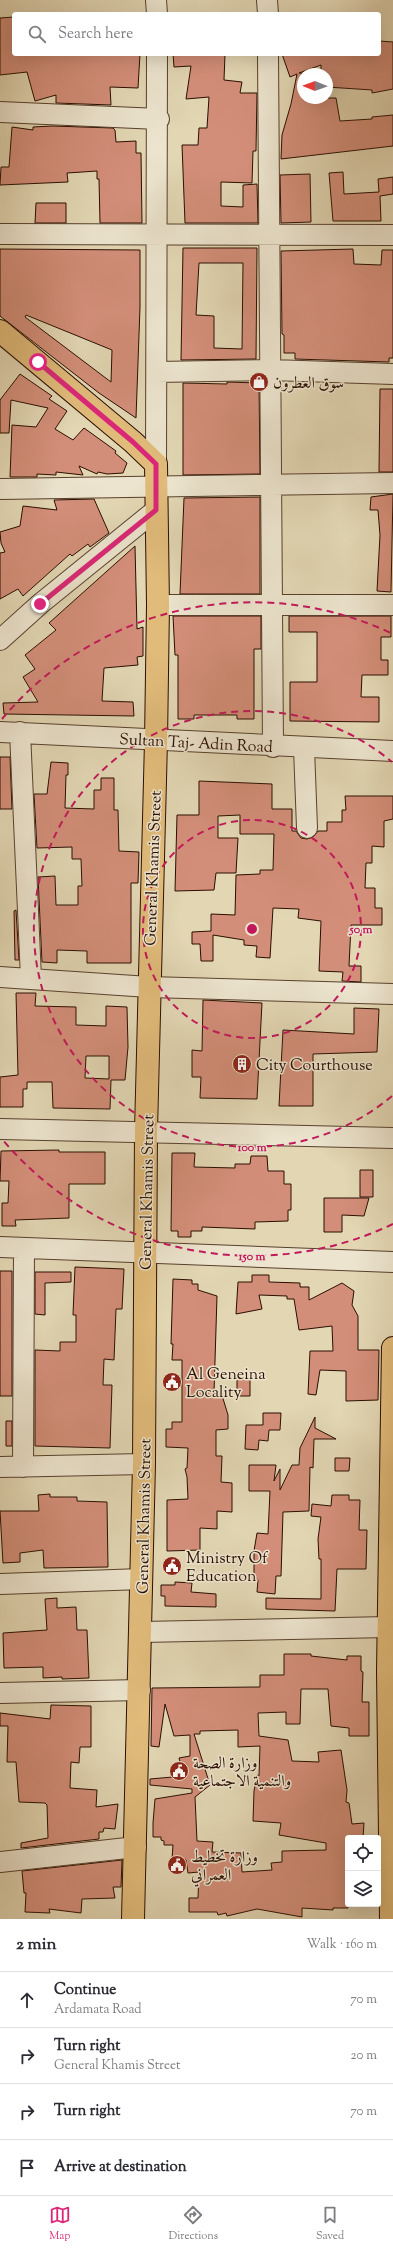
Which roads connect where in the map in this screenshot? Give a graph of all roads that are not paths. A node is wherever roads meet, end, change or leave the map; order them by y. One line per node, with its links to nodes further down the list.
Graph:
1 (156, 0): 3 (street)
2 (267, 0): 4 (street)
3 (156, 12)
4 (268, 12)
5 (157, 56): 8 (street)
6 (268, 56): 11 (street)
7 (0, 112): 8 (street)
8 (159, 119): 10 (street)
9 (0, 234): 10 (street)
10 (158, 234): 11 (street); 15 (street)
11 (270, 235): 12 (street); 14 (street)
12 (393, 235)
13 (0, 331): 17 (main road)
14 (271, 370): 15 (street); 16 (street); 19 (street)
15 (157, 372): 17 (street)
16 (393, 374)
17 (156, 475): 19 (street); 20 (street); 21 (main road, General Khamis Street)
18 (393, 483): 19 (street)
19 (272, 485): 22 (street)
20 (0, 489)
21 (156, 510): 23 (main road, General Khamis Street); 25 (street)
22 (274, 604): 23 (street); 24 (street); 29 (street)
23 (158, 605): 28 (main road, General Khamis Street)
24 (393, 605)
25 (0, 640)
26 (0, 732): 27 (street, Sultan Taj- Adin Road)
27 (20, 732): 28 (street, Sultan Taj- Adin Road); 34 (street)
28 (156, 741): 29 (street, Sultan Taj- Adin Road); 35 (main road, General Khamis Street)
29 (273, 747): 30 (street, Sultan Taj- Adin Road)
30 (304, 748): 31 (street, Sultan Taj- Adin Road); 32 (street)
31 (393, 751)
32 (308, 828)
33 (0, 977): 34 (street)
34 (31, 978): 35 (street)
35 (149, 987): 36 (street); 38 (main road, General Khamis Street)
36 (393, 994)
37 (0, 1129): 38 (street)
38 (146, 1131): 39 (street); 42 (main road, General Khamis Street)
39 (393, 1138)
40 (0, 1247): 41 (street)
41 (24, 1248): 42 (street); 48 (street)
42 (145, 1253): 43 (street); 45 (main road, General Khamis Street)
43 (393, 1262)
44 (393, 1348): 46 (main road)
45 (144, 1464): 48 (street); 49 (main road, General Khamis Street)
46 (392, 1465): 51 (main road)
47 (0, 1467): 48 (street)
48 (23, 1468)
49 (142, 1579): 50 (street); 52 (main road, General Khamis Street)
50 (0, 1584)
51 (389, 1627): 52 (street); 53 (main road)
52 (141, 1632): 54 (main road, General Khamis Street)
53 (391, 1671): 56 (main road)
54 (140, 1690): 55 (street); 57 (main road, General Khamis Street)
55 (0, 1693)
56 (391, 1839): 60 (main road)
57 (136, 1847): 58 (street); 59 (main road, General Khamis Street)
58 (0, 1862)
59 (133, 1919)
60 (391, 1919)

